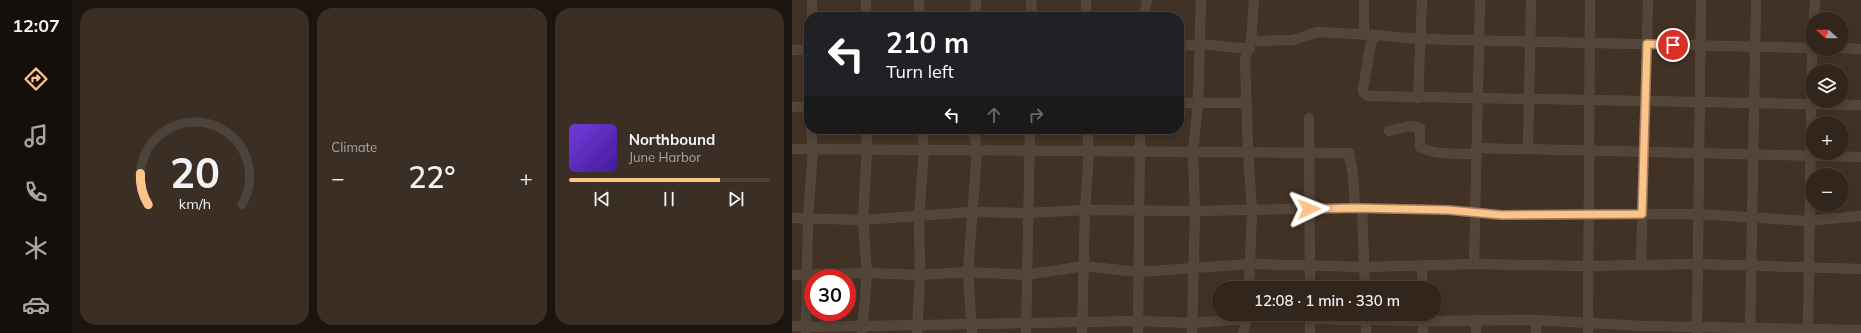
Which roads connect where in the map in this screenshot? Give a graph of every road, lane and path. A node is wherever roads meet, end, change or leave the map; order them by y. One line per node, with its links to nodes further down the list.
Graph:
1 (812, 0): 19 (street)
2 (866, 0): 20 (street)
3 (919, 0): 21 (street)
4 (976, 0): 22 (street)
5 (1031, 0): 23 (street)
6 (1086, 0): 24 (street)
7 (1147, 0): 25 (street)
8 (1201, 0): 33 (street)
9 (1254, 0): 35 (street)
10 (1364, 0): 27 (street)
11 (1422, 0): 29 (street)
12 (1480, 0): 30 (street)
13 (1531, 0): 31 (street)
14 (1590, 0): 32 (street)
15 (1648, 0): 34 (street)
16 (1701, 0): 36 (street)
17 (1756, 0): 38 (street)
18 (1815, 0): 26 (street)
19 (812, 12)
20 (866, 12)
21 (920, 12)
22 (975, 12)
23 (1032, 12)
24 (1086, 12)
25 (1145, 12)
26 (1814, 12)
27 (1364, 35): 28 (street); 35 (street)
28 (1376, 35): 29 (street); 44 (street)
29 (1419, 39): 30 (street); 44 (street)
30 (1479, 41): 31 (street); 45 (street)
31 (1530, 42): 32 (street); 46 (street)
32 (1589, 43): 34 (street); 47 (street)
33 (1200, 44): 35 (street); 37 (street); 51 (street)
34 (1647, 44): 36 (street); 48 (street)
35 (1250, 45): 52 (street)
36 (1700, 45): 38 (street); 49 (street)
37 (1184, 46)
38 (1755, 46): 39 (street); 53 (street)
39 (1805, 48)
40 (1849, 48): 41 (street)
41 (1861, 49)
42 (792, 50): 43 (street)
43 (804, 50)
44 (1418, 98): 45 (street)
45 (1478, 98): 46 (street); 77 (street)
46 (1529, 99): 47 (street); 70 (street)
47 (1589, 100): 48 (street); 74 (street)
48 (1645, 102): 49 (street); 81 (street)
49 (1699, 102): 53 (street); 83 (street)
50 (1184, 103): 51 (street)
51 (1198, 103): 52 (street); 79 (street)
52 (1246, 103): 80 (street)
53 (1753, 103): 54 (street); 84 (street)
54 (1805, 104)
55 (1849, 105): 56 (street)
56 (1861, 105)
57 (792, 107): 58 (street)
58 (804, 107)
59 (1309, 118): 82 (street)
60 (1390, 131): 77 (street)
61 (812, 134): 69 (street)
62 (866, 134): 71 (street)
63 (922, 134): 72 (street)
64 (975, 134): 73 (street)
65 (1030, 134): 75 (street)
66 (1087, 134): 76 (street)
67 (1140, 134): 78 (street)
68 (792, 149): 69 (street)
69 (813, 149): 71 (street); 105 (street)
70 (1528, 149): 74 (street); 77 (street)
71 (867, 150): 72 (street); 106 (street)
72 (924, 150): 73 (street); 103 (street)
73 (977, 150): 75 (street); 95 (street)
74 (1589, 150): 81 (street); 98 (street)
75 (1030, 151): 76 (street); 96 (street)
76 (1089, 151): 78 (street); 91 (street)
77 (1476, 151): 97 (street)
78 (1140, 152): 79 (street); 93 (street)
79 (1193, 152): 80 (street); 94 (street)
80 (1248, 152): 82 (street); 92 (street)
81 (1644, 152): 83 (street); 99 (street)
82 (1309, 153): 89 (street); 90 (street)
83 (1699, 153): 84 (street); 100 (street)
84 (1752, 154): 85 (street); 101 (street)
85 (1805, 156)
86 (1849, 157): 87 (street)
87 (1861, 157)
88 (1810, 160): 107 (street)
89 (1359, 208): 90 (street); 97 (street); 116 (street)
90 (1309, 209): 92 (street); 109 (street)
91 (1085, 210): 93 (street); 96 (street); 113 (street)
92 (1252, 210): 94 (street); 108 (street)
93 (1139, 211): 94 (street); 123 (street)
94 (1195, 211): 118 (street)
95 (971, 212): 96 (street); 103 (street); 122 (street)
96 (1027, 213): 129 (street)
97 (1474, 213): 98 (street); 110 (street)
98 (1588, 213): 99 (street); 115 (street)
99 (1642, 214): 100 (street); 112 (street)
100 (1698, 214): 101 (street); 111 (street)
101 (1752, 216): 107 (street); 117 (street)
102 (1861, 216): 107 (street)
103 (919, 217): 106 (street); 128 (street)
104 (792, 218): 105 (street)
105 (808, 219): 106 (street); 120 (street)
106 (863, 220): 125 (street)
107 (1808, 220): 119 (street)
108 (1250, 264): 109 (street); 118 (street); 130 (street)
109 (1309, 264): 116 (street); 131 (street)
110 (1474, 264): 114 (street); 115 (street)
111 (1698, 264): 112 (street); 117 (street); 152 (street)
112 (1641, 265): 115 (street)
113 (1084, 266): 123 (street); 129 (street); 143 (street)
114 (1422, 266): 116 (street); 133 (street)
115 (1588, 266): 144 (street)
116 (1365, 267): 132 (street)
117 (1751, 267): 119 (street); 153 (street)
118 (1192, 268): 123 (street); 145 (street)
119 (1808, 268): 121 (street); 155 (street)
120 (807, 269)
121 (1861, 269)
122 (968, 272): 128 (street); 129 (street); 147 (street)
123 (1138, 272): 137 (street)
124 (856, 273): 125 (street)
125 (867, 273): 128 (street); 151 (street)
126 (792, 275): 127 (street)
127 (804, 275)
128 (920, 275): 148 (street)
129 (1026, 275): 149 (street)
130 (1249, 281)
131 (1310, 281)
132 (1365, 281)
133 (1422, 281)
134 (1442, 319): 135 (street)
135 (1476, 320): 136 (street); 163 (street)
136 (1536, 320): 144 (street); 164 (street)
137 (1138, 321): 143 (street); 145 (street); 157 (street)
138 (1212, 321): 145 (street)
139 (1247, 321): 159 (street)
140 (1310, 321): 160 (street)
141 (1366, 321): 161 (street)
142 (1423, 321): 162 (street)
143 (1082, 322): 149 (street); 156 (street)
144 (1588, 322): 152 (street); 165 (street)
145 (1192, 323): 158 (street)
146 (792, 326): 150 (street)
147 (971, 328): 148 (street); 149 (street)
148 (917, 329): 151 (street)
149 (1026, 329)
150 (806, 330): 151 (street)
151 (862, 330)
152 (1697, 330): 153 (street)
153 (1750, 330): 155 (street)
154 (1861, 330): 155 (street)
155 (1808, 331)
156 (1082, 333)
157 (1138, 333)
158 (1192, 333)
159 (1243, 333)
160 (1310, 333)
161 (1366, 333)
162 (1424, 333)
163 (1476, 333)
164 (1536, 333)
165 (1588, 333)

